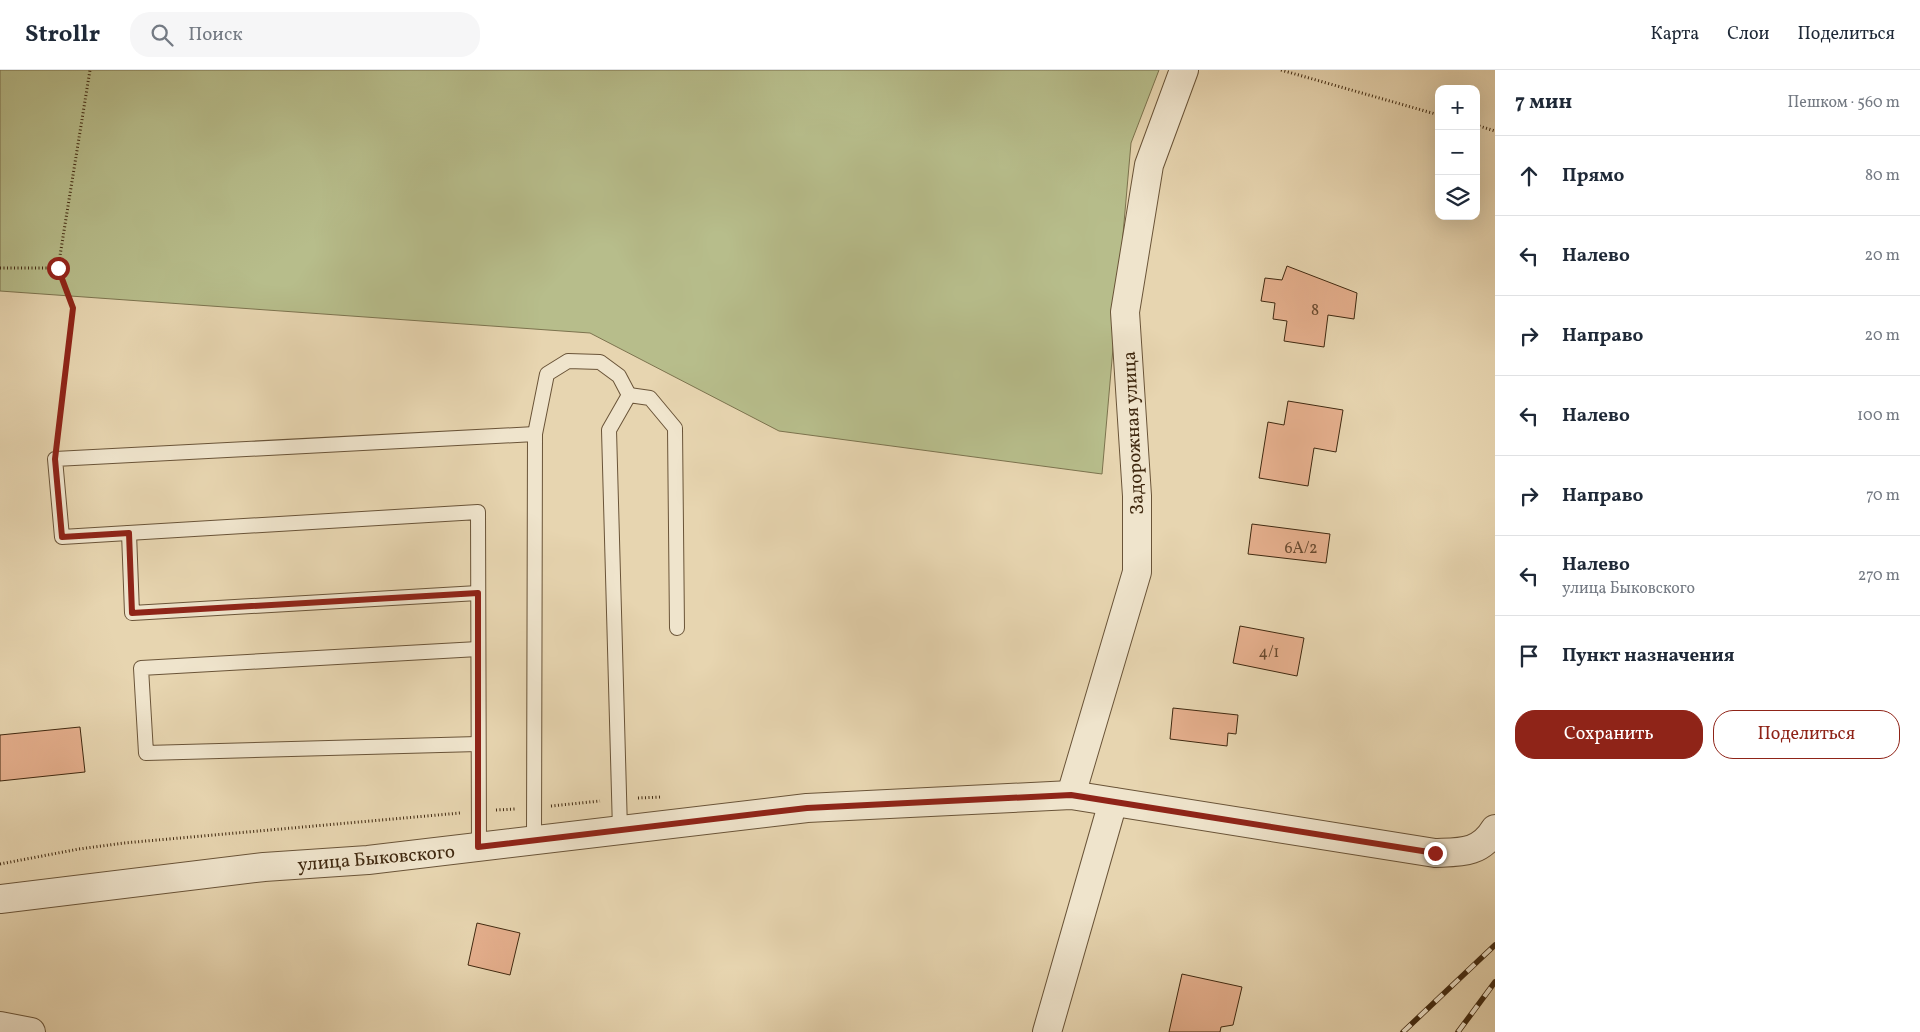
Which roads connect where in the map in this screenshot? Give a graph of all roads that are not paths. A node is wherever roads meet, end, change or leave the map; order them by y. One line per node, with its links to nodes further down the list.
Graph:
1 (1184, 70): 9 (street, Задорожная улица)
2 (629, 395): 3 (lane); 6 (lane); 12 (lane)
3 (535, 434): 4 (lane); 13 (lane)
4 (129, 533): 5 (lane); 5 (lane)
5 (478, 593): 7 (lane)
6 (677, 628)
7 (478, 649): 8 (lane); 8 (lane)
8 (478, 744): 14 (lane)
9 (1071, 795): 10 (street, улица Быковского); 12 (street, улица Быковского)
10 (1112, 802): 11 (street, улица Быковского); 18 (street)
11 (1495, 829)
12 (620, 830): 13 (street, улица Быковского)
13 (534, 840): 14 (street, улица Быковского)
14 (478, 847): 15 (street, улица Быковского)
15 (0, 899)
16 (0, 1026): 17 (street)
17 (31, 1032)
18 (1047, 1032)

